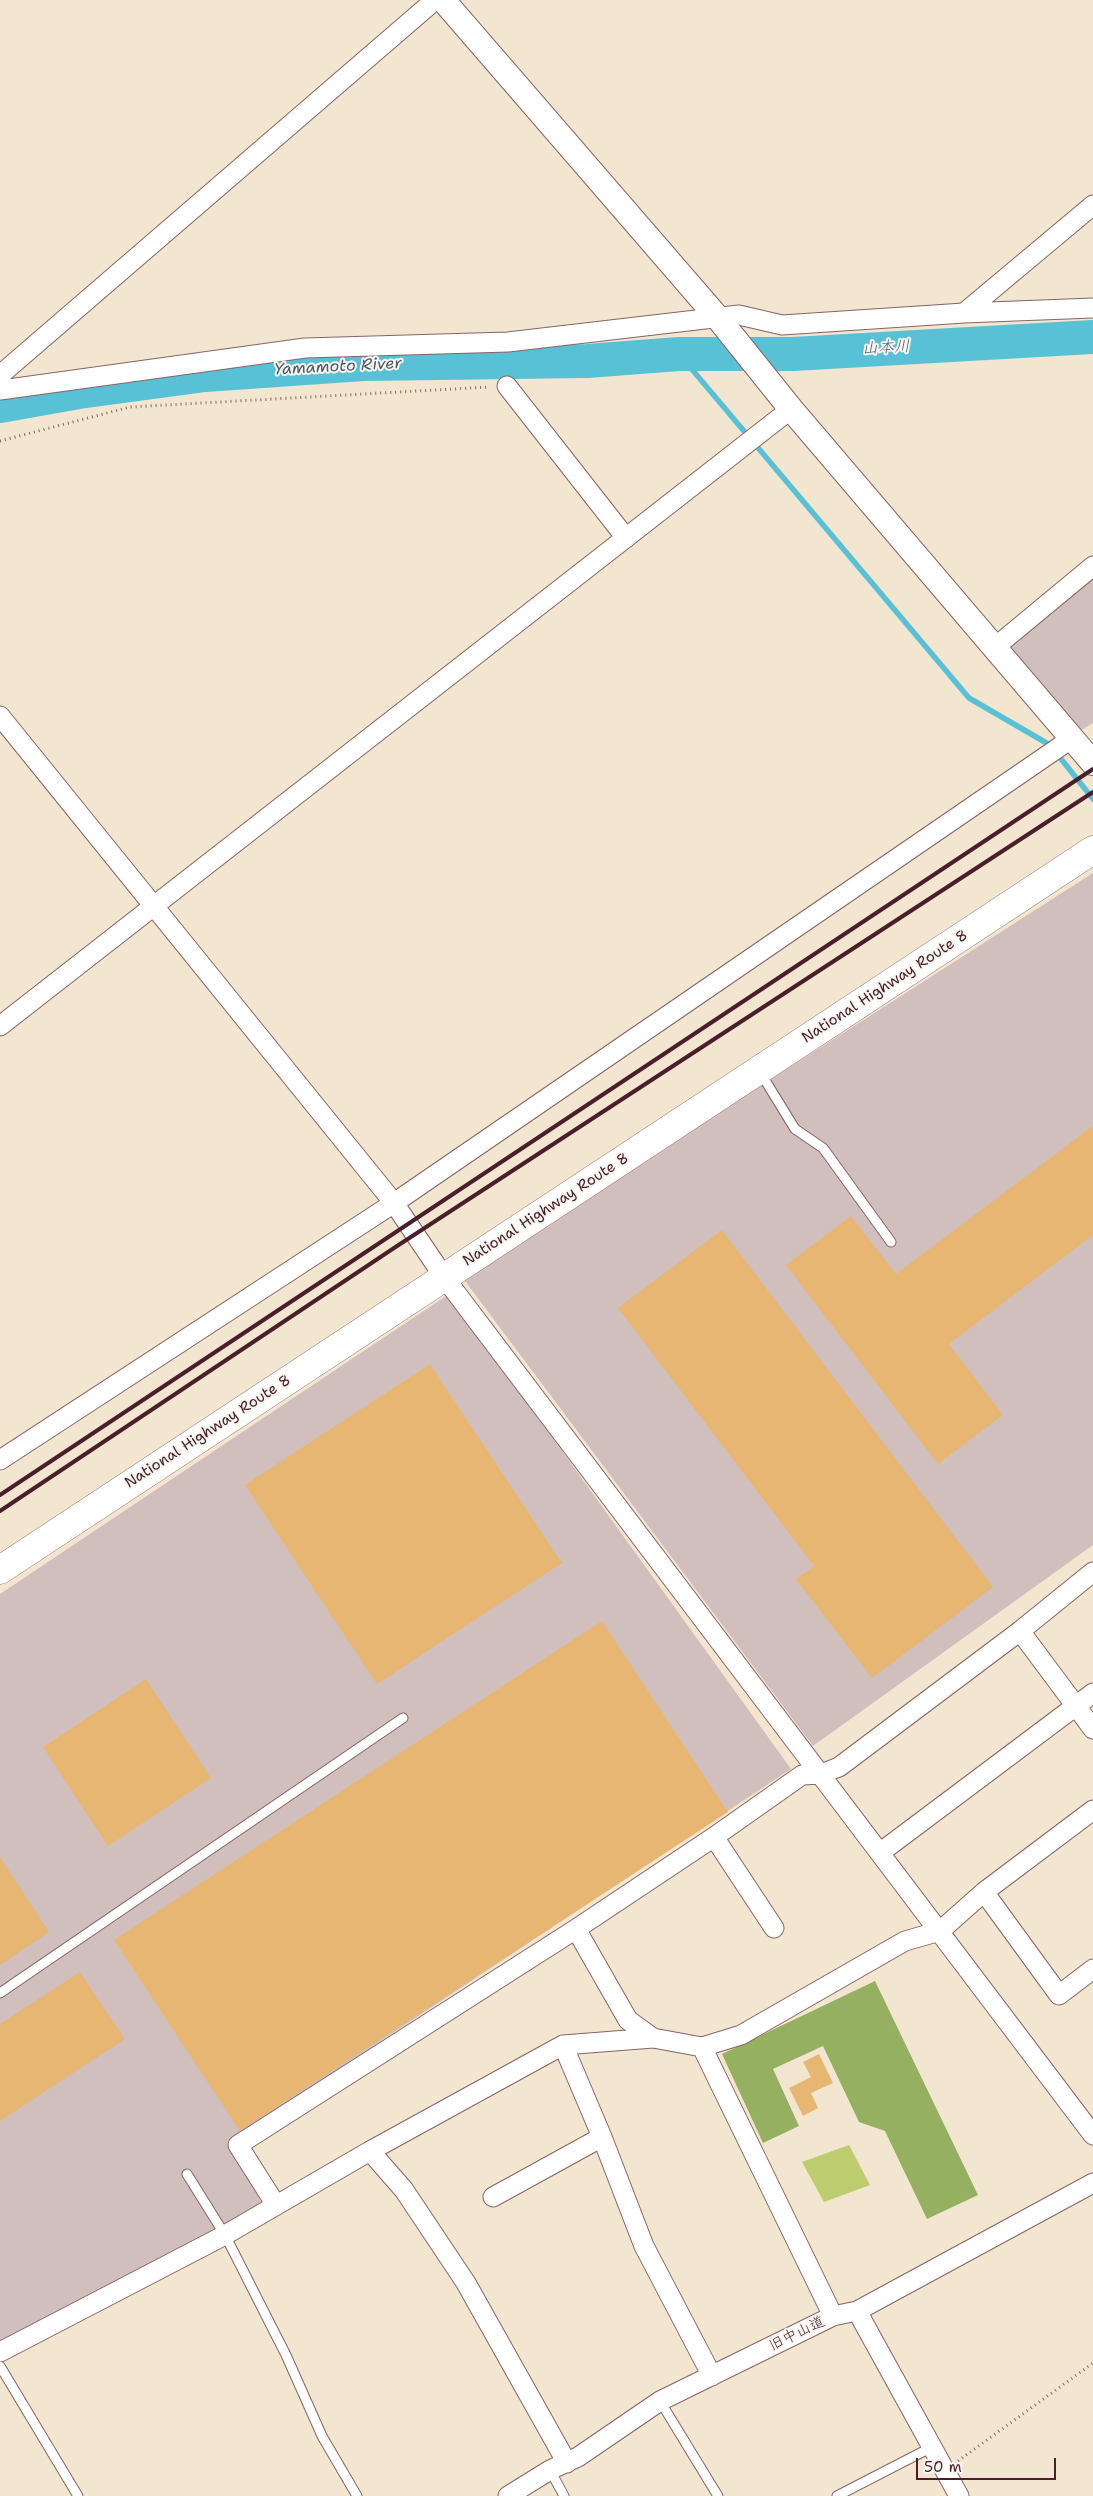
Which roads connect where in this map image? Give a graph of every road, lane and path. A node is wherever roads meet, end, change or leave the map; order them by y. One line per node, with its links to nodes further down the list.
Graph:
1 (434, 0): 7 (street)
2 (443, 0): 6 (street)
3 (1093, 205): 5 (street)
4 (1093, 308): 5 (street)
5 (964, 313): 6 (street)
6 (723, 325): 9 (street); 10 (street)
7 (0, 375)
8 (507, 386): 11 (path); 12 (street)
9 (0, 390)
10 (791, 409): 12 (street); 14 (street)
11 (0, 441)
12 (626, 538): 19 (street)
13 (1093, 566): 14 (street)
14 (994, 648): 16 (street)
15 (0, 716): 19 (street)
16 (1071, 740): 17 (street); 22 (street)
17 (1093, 763)
18 (1093, 850): 21 (highway, National Highway Route 8)
19 (154, 906): 20 (street); 22 (street)
20 (0, 1026)
21 (759, 1070): 23 (lane); 24 (highway, National Highway Route 8)
22 (394, 1203): 24 (street); 25 (street)
23 (891, 1242)
24 (444, 1277): 26 (highway, National Highway Route 8); 33 (street)
25 (0, 1460)
26 (0, 1570)
27 (1093, 1572): 28 (street)
28 (1020, 1631): 30 (street); 33 (street)
29 (1093, 1693): 30 (street)
30 (1076, 1706): 32 (street); 36 (street)
31 (403, 1718): 42 (lane)
32 (1093, 1729)
33 (821, 1774): 35 (street); 36 (street)
34 (1093, 1810): 37 (street)
35 (714, 1837): 38 (street); 39 (street)
36 (881, 1852): 40 (street)
37 (984, 1892): 40 (street); 41 (street)
38 (576, 1928): 43 (street); 52 (street)
39 (774, 1928)
40 (940, 1931): 45 (street); 46 (street)
41 (1093, 1969)
42 (0, 1993)
43 (653, 2038): 44 (street); 45 (street)
44 (563, 2045): 47 (street); 48 (street)
45 (702, 2047): 55 (street)
46 (1093, 2135)
47 (602, 2137): 51 (street); 59 (street)
48 (370, 2151): 52 (street); 62 (street)
49 (187, 2174): 53 (lane)
50 (1093, 2182): 54 (street, 旧中山道)
51 (493, 2196)
52 (276, 2205): 53 (street)
53 (225, 2235): 56 (street); 65 (lane)
54 (857, 2311): 55 (street, 旧中山道); 61 (street)
55 (833, 2316): 59 (street, 旧中山道)
56 (0, 2352)
57 (1093, 2363): 63 (path)
58 (0, 2366): 64 (lane)
59 (712, 2376): 60 (street, 旧中山道)
60 (660, 2401): 62 (street, 旧中山道); 68 (lane)
61 (933, 2447): 63 (street); 69 (lane)
62 (558, 2466): 66 (street, 旧中山道); 67 (lane)
63 (946, 2470): 70 (street)
64 (78, 2496)
65 (357, 2496)
66 (508, 2496)
67 (564, 2496)
68 (718, 2496)
69 (837, 2496)
70 (959, 2496)

